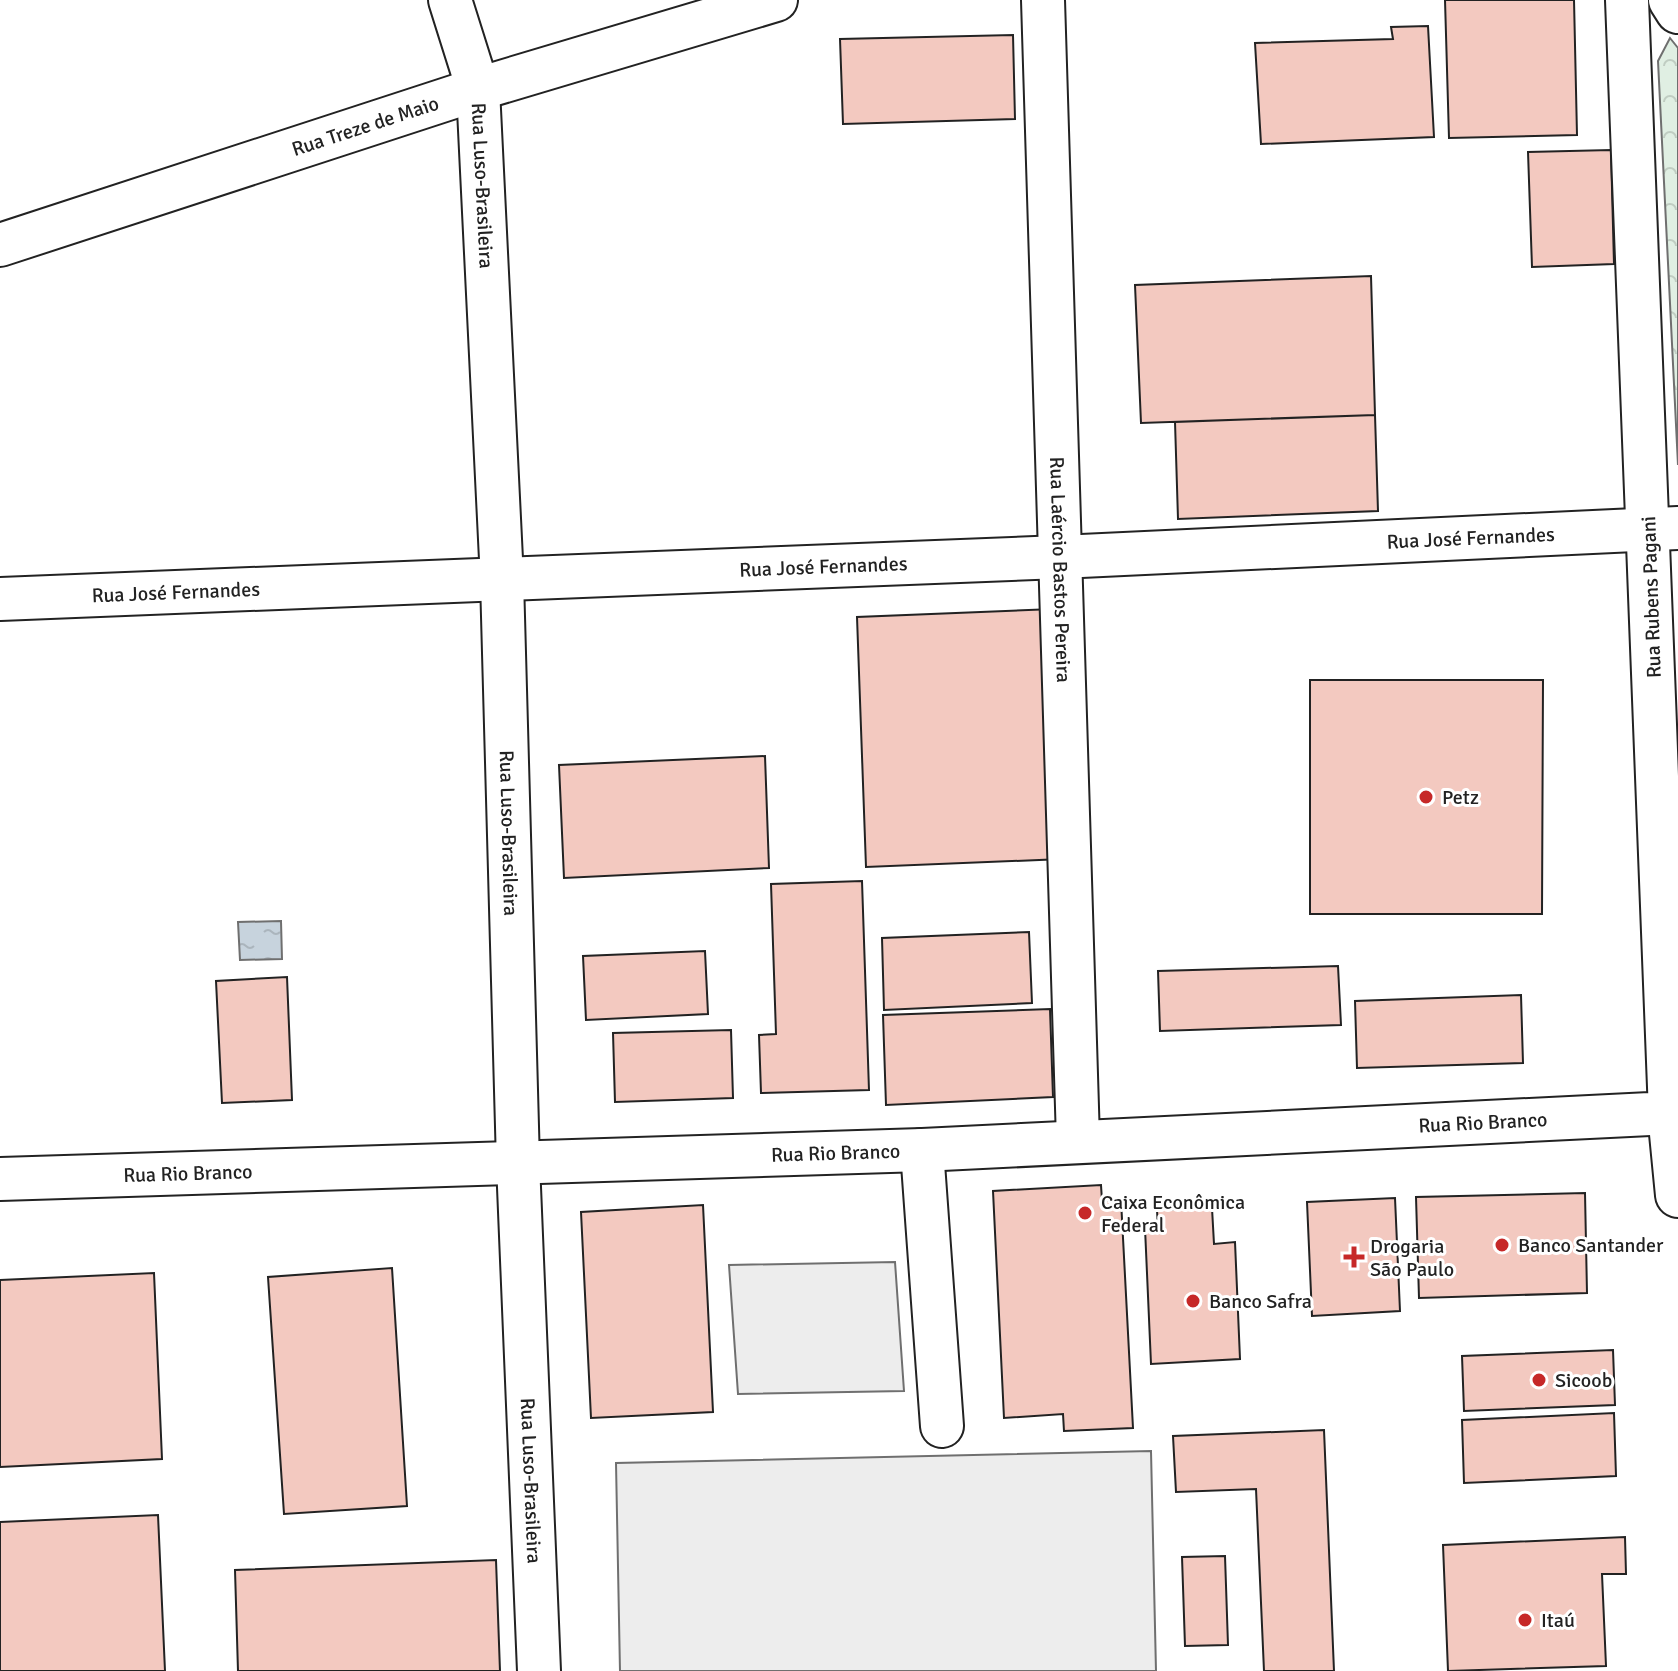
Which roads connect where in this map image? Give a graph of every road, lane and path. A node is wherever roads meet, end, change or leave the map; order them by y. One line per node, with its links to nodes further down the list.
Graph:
1 (450, 0): 7 (street, Rua Luso-Brasileira)
2 (776, 0): 7 (street, Rua Treze de Maio)
3 (1043, 0): 10 (street, Rua Laércio Bastos Pereira)
4 (1627, 0): 9 (street, Rua Rubens Pagani)
5 (1671, 0): 6 (main road)
6 (1678, 11)
7 (478, 89): 8 (street, Rua Treze de Maio); 11 (street, Rua Luso-Brasileira)
8 (0, 245)
9 (1663, 528): 10 (street, Rua José Fernandes); 13 (street, Rua Rubens Pagani)
10 (1060, 557): 11 (street, Rua José Fernandes); 14 (street, Rua Laércio Bastos Pereira)
11 (502, 580): 12 (street, Rua José Fernandes); 16 (street, Rua Luso-Brasileira)
12 (0, 599)
13 (1674, 1113): 14 (street, Rua Rio Branco); 18 (main road, Rua Rubens Pagani)
14 (1078, 1140): 15 (street, Rua Rio Branco)
15 (922, 1150): 16 (street, Rua Rio Branco); 19 (street)
16 (518, 1163): 17 (street, Rua Rio Branco); 20 (street, Rua Luso-Brasileira)
17 (0, 1179)
18 (1678, 1195)
19 (942, 1426)
20 (539, 1671)

